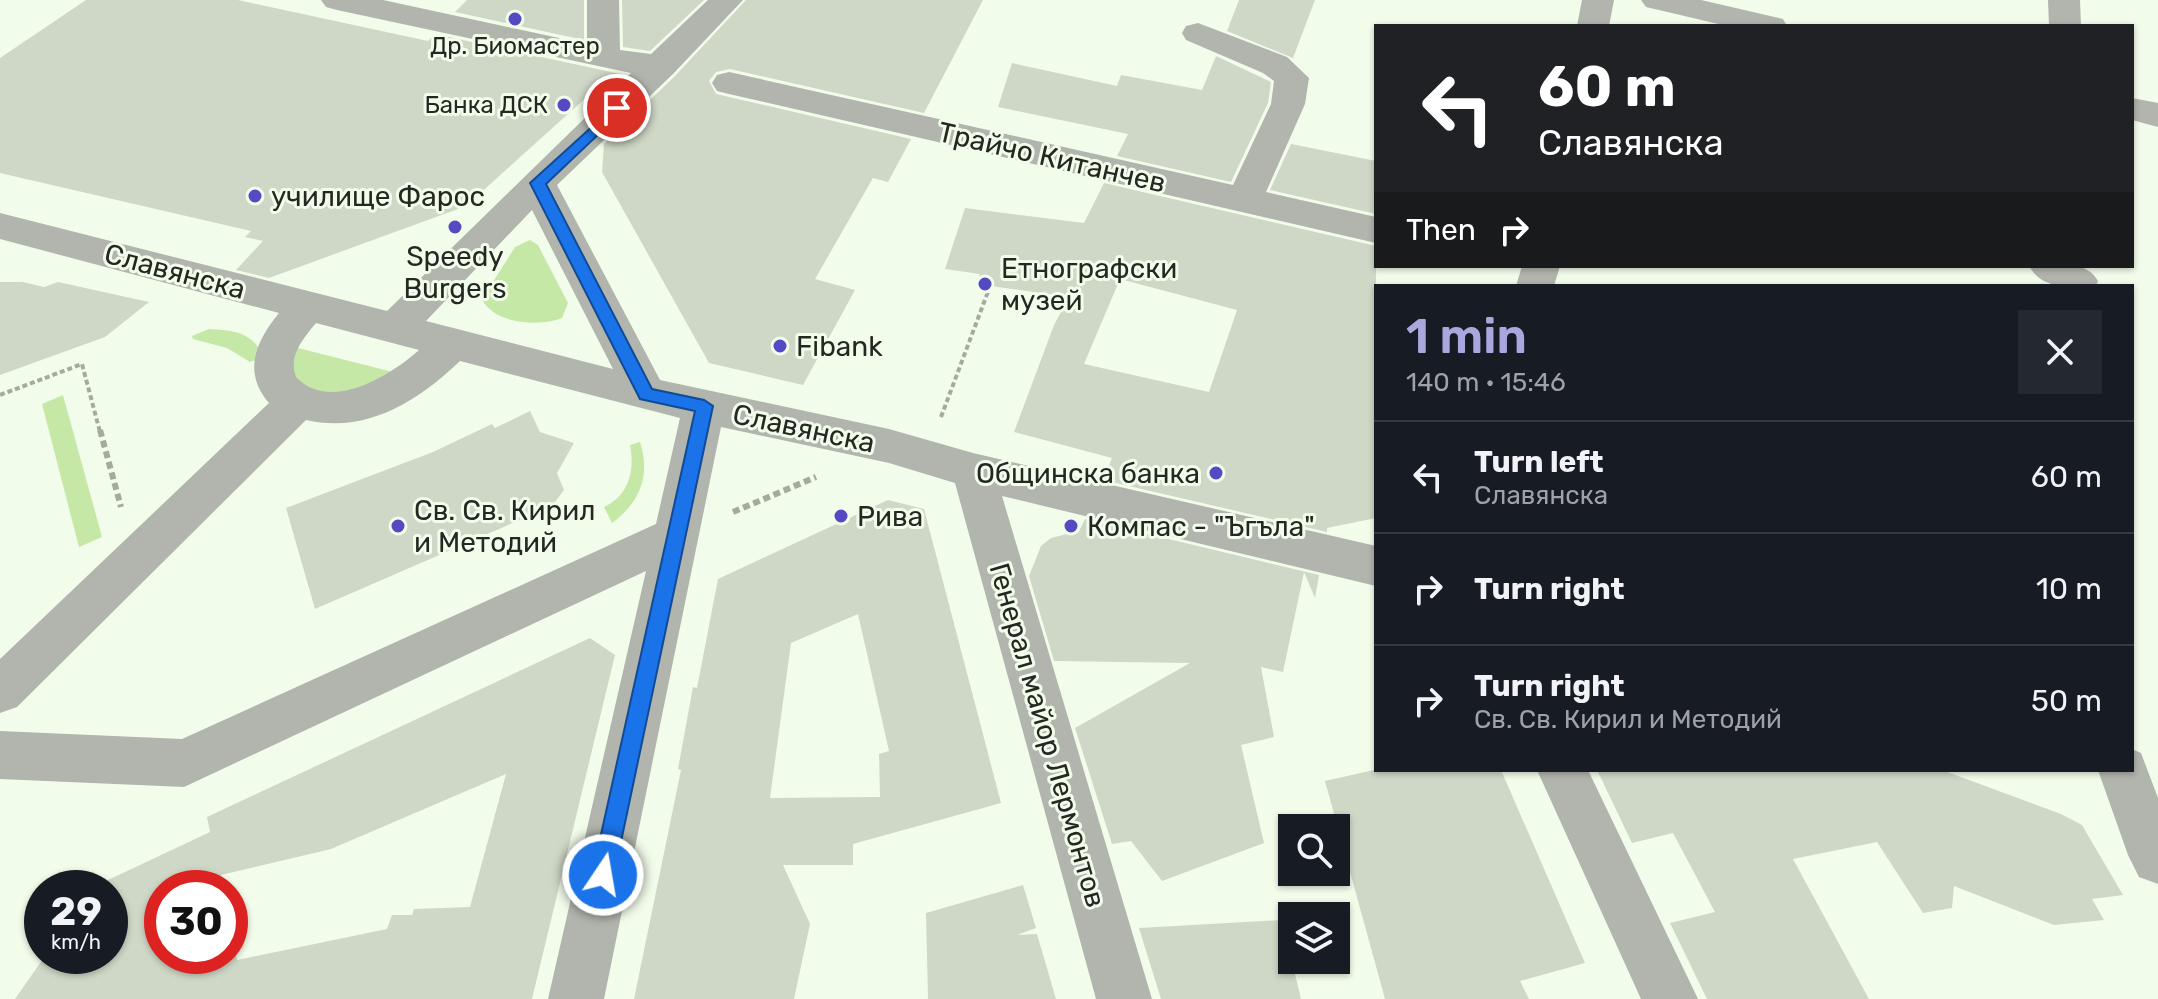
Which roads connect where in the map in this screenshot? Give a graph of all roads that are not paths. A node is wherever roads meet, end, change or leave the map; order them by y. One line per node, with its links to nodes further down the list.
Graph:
1 (337, 0): 11 (street)
2 (603, 0): 11 (street)
3 (727, 0): 12 (street)
4 (1598, 0): 7 (street)
5 (1657, 0): 8 (street)
6 (2064, 0): 9 (street)
7 (1593, 24)
8 (1762, 24)
9 (2065, 24)
10 (1198, 33): 17 (street)
11 (604, 58): 12 (street)
12 (661, 66): 16 (street)
13 (729, 83): 17 (street, Трайчо Китанчев)
14 (2134, 109): 15 (street)
15 (2158, 115)
16 (537, 183): 21 (street); 23 (street)
17 (1244, 200): 19 (street, Трайчо Китанчев)
18 (0, 226): 20 (street, Славянска)
19 (1374, 230)
20 (307, 306): 21 (street, Славянска); 24 (street)
21 (394, 329): 22 (street, Славянска)
22 (452, 344): 23 (street, Славянска); 24 (street)
23 (646, 394): 25 (street, Славянска)
24 (297, 402): 29 (street)
25 (704, 406): 26 (street, Славянска); 27 (street)
26 (973, 471): 28 (street, Славянска); 37 (street, Генерал майор Лермонтов)
27 (677, 535): 30 (street); 36 (street)
28 (1374, 566)
29 (0, 691)
30 (0, 755)
31 (1563, 772): 38 (street)
32 (2124, 772): 35 (street)
33 (2128, 772): 34 (street)
34 (2158, 785)
35 (2158, 858)
36 (576, 999)
37 (1124, 999)
38 (1670, 999)

